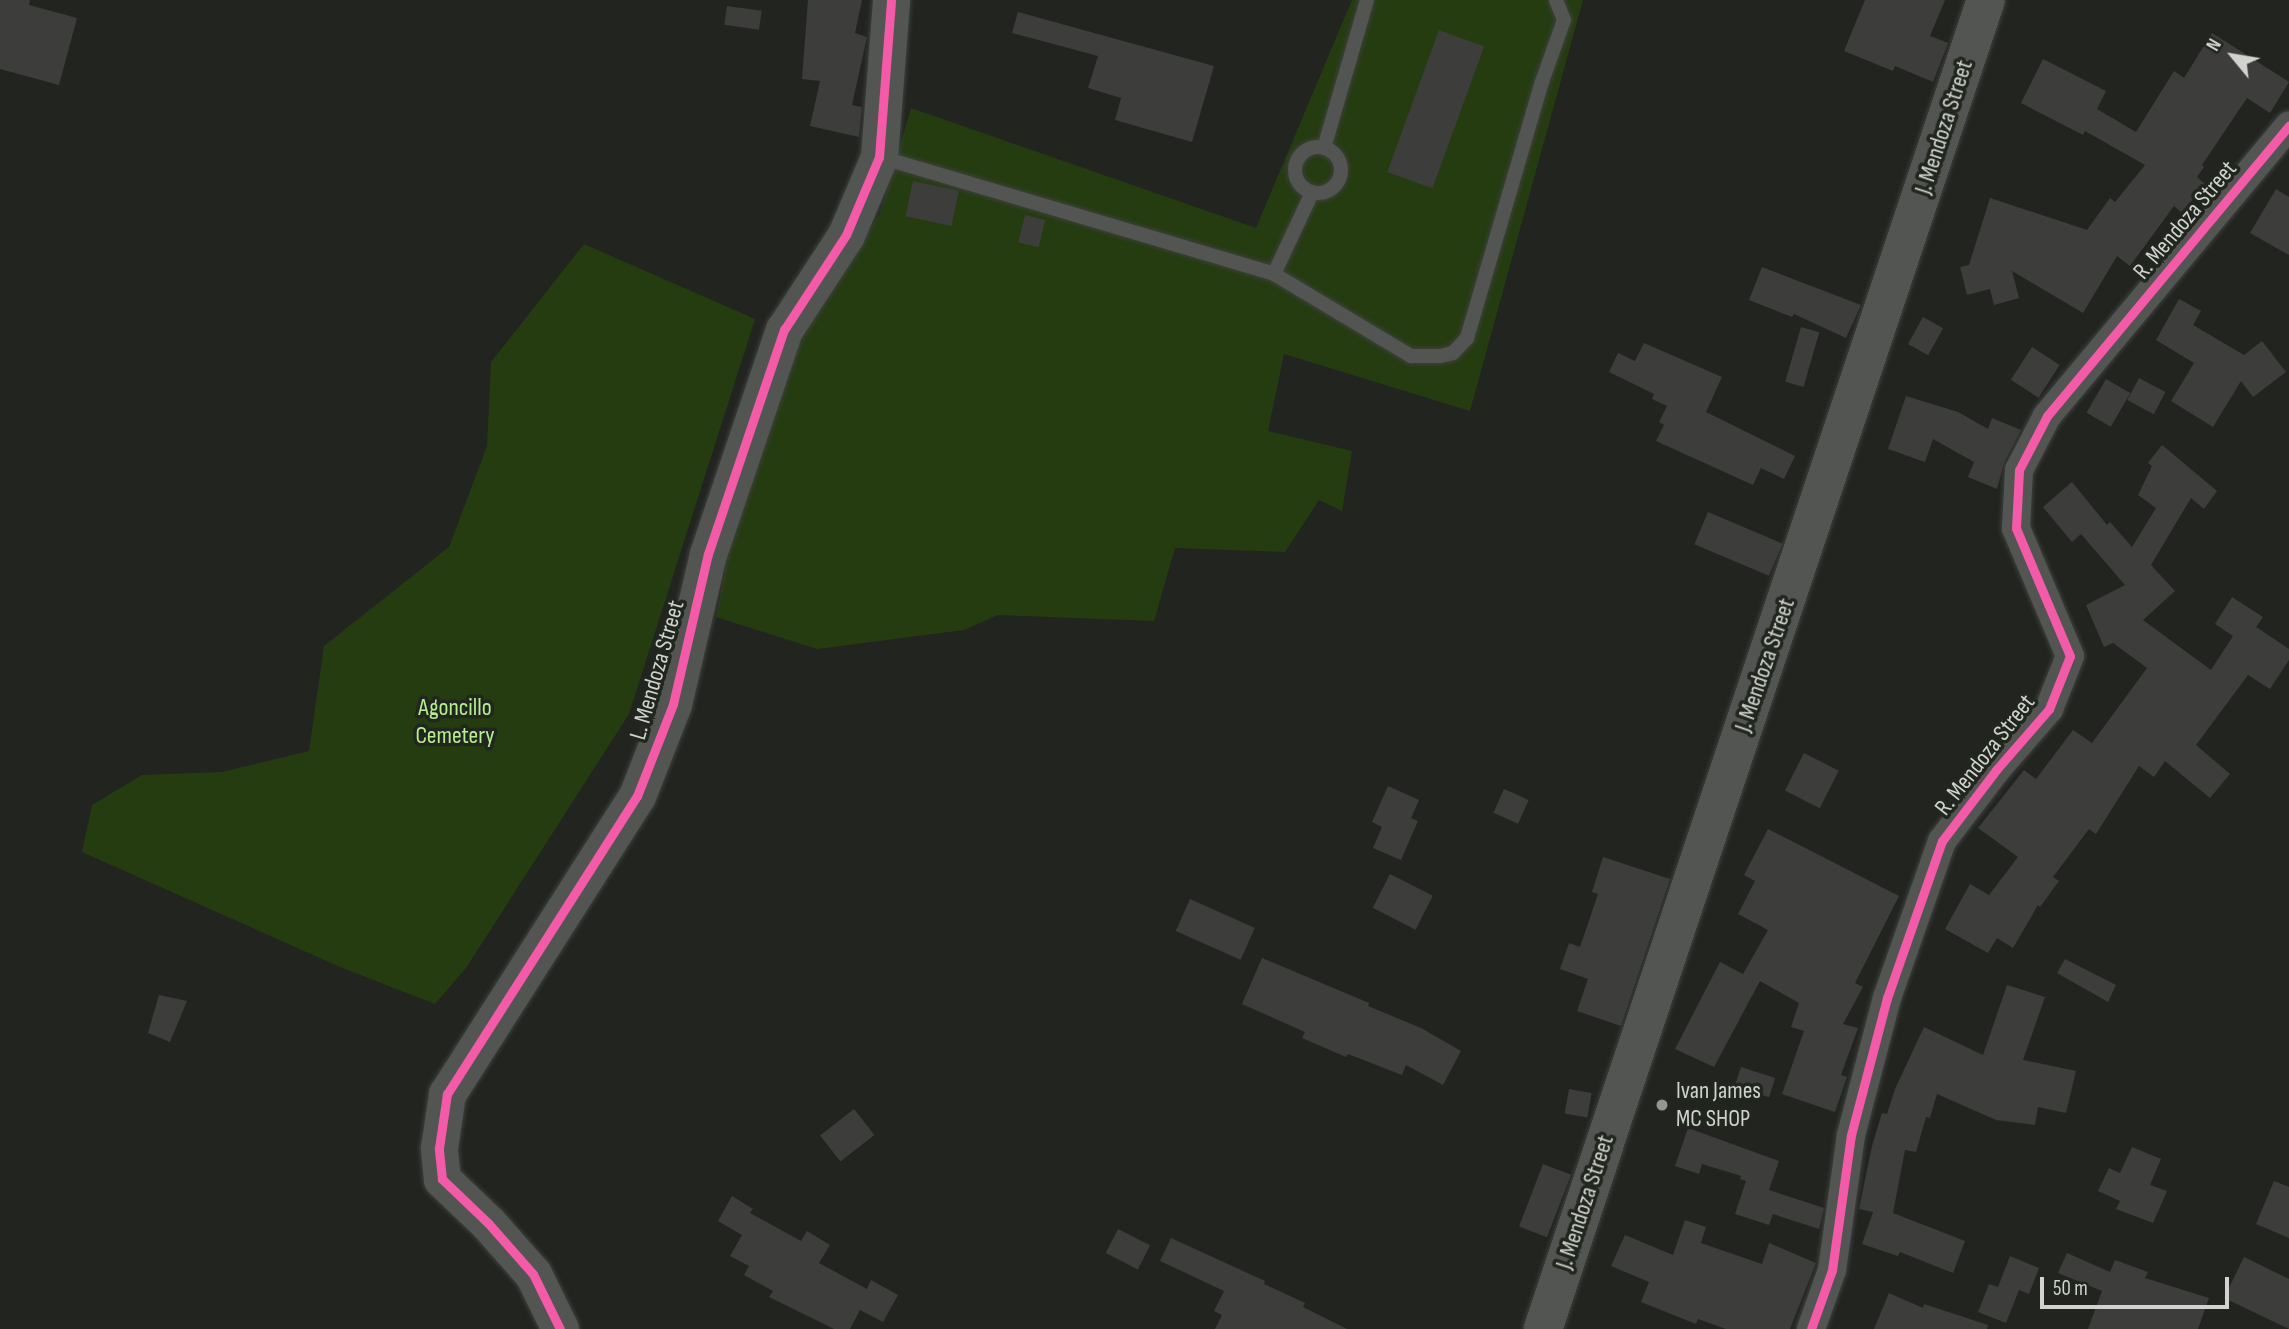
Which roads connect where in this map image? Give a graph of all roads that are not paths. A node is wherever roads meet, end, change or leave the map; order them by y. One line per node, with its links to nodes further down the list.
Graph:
1 (891, 0): 7 (street, L. Mendoza Street)
2 (1367, 0): 6 (lane)
3 (1556, 0): 9 (lane)
4 (1986, 0): 11 (main road, J. Mendoza Street)
5 (2289, 126): 12 (street, R. Mendoza Street)
6 (1324, 148): 8 (lane); 8 (lane)
7 (879, 157): 9 (lane); 10 (street, L. Mendoza Street)
8 (1312, 193): 9 (lane)
9 (1274, 274)
10 (560, 1329)
11 (1543, 1329)
12 (1811, 1329)

